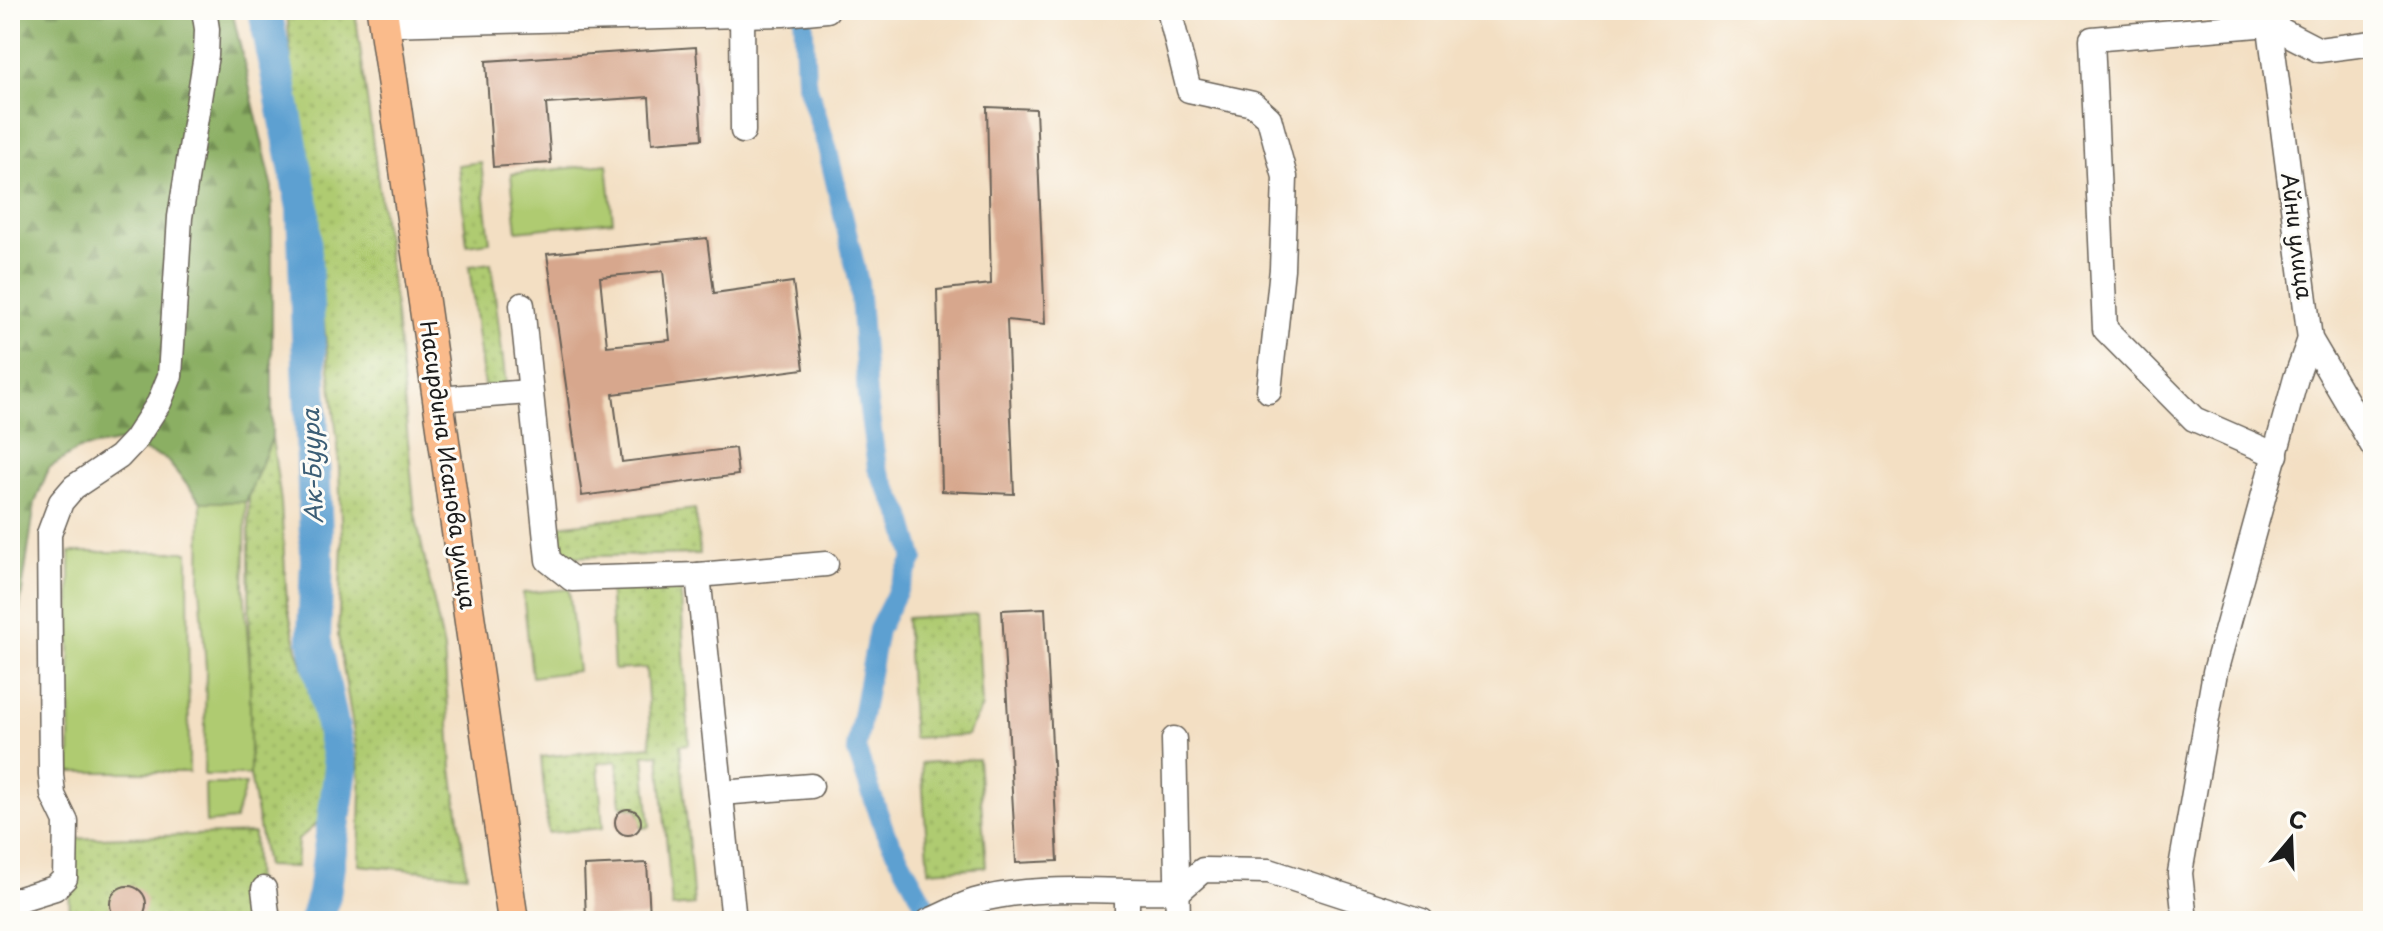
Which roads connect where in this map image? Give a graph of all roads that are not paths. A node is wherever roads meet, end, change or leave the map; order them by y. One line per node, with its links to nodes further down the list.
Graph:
1 (204, 10): 24 (street)
2 (1169, 10): 11 (street)
3 (824, 11): 4 (street)
4 (742, 14): 5 (street); 8 (street)
5 (383, 17): 13 (main road, Насирдина Исанова улица)
6 (2269, 17): 7 (street); 10 (street, Айни улица); 15 (street)
7 (2373, 43)
8 (743, 131)
9 (522, 305): 12 (street)
10 (2310, 339): 14 (street, Айни улица); 15 (street)
11 (1269, 391)
12 (529, 392): 13 (street); 17 (street)
13 (438, 399): 26 (main road, Насирдина Исанова улица)
14 (2373, 446)
15 (2276, 455): 32 (street)
16 (826, 564): 17 (street)
17 (698, 575): 20 (street)
18 (1174, 739): 22 (street)
19 (811, 786): 20 (street)
20 (721, 793): 27 (street)
21 (264, 889): 25 (street)
22 (1179, 891): 23 (street); 30 (street); 31 (street)
23 (1127, 892): 28 (street); 29 (street)
24 (10, 902)
25 (268, 921)
26 (513, 921)
27 (734, 921)
28 (929, 921)
29 (1127, 921)
30 (1178, 921)
31 (1422, 921)
32 (2185, 921)

